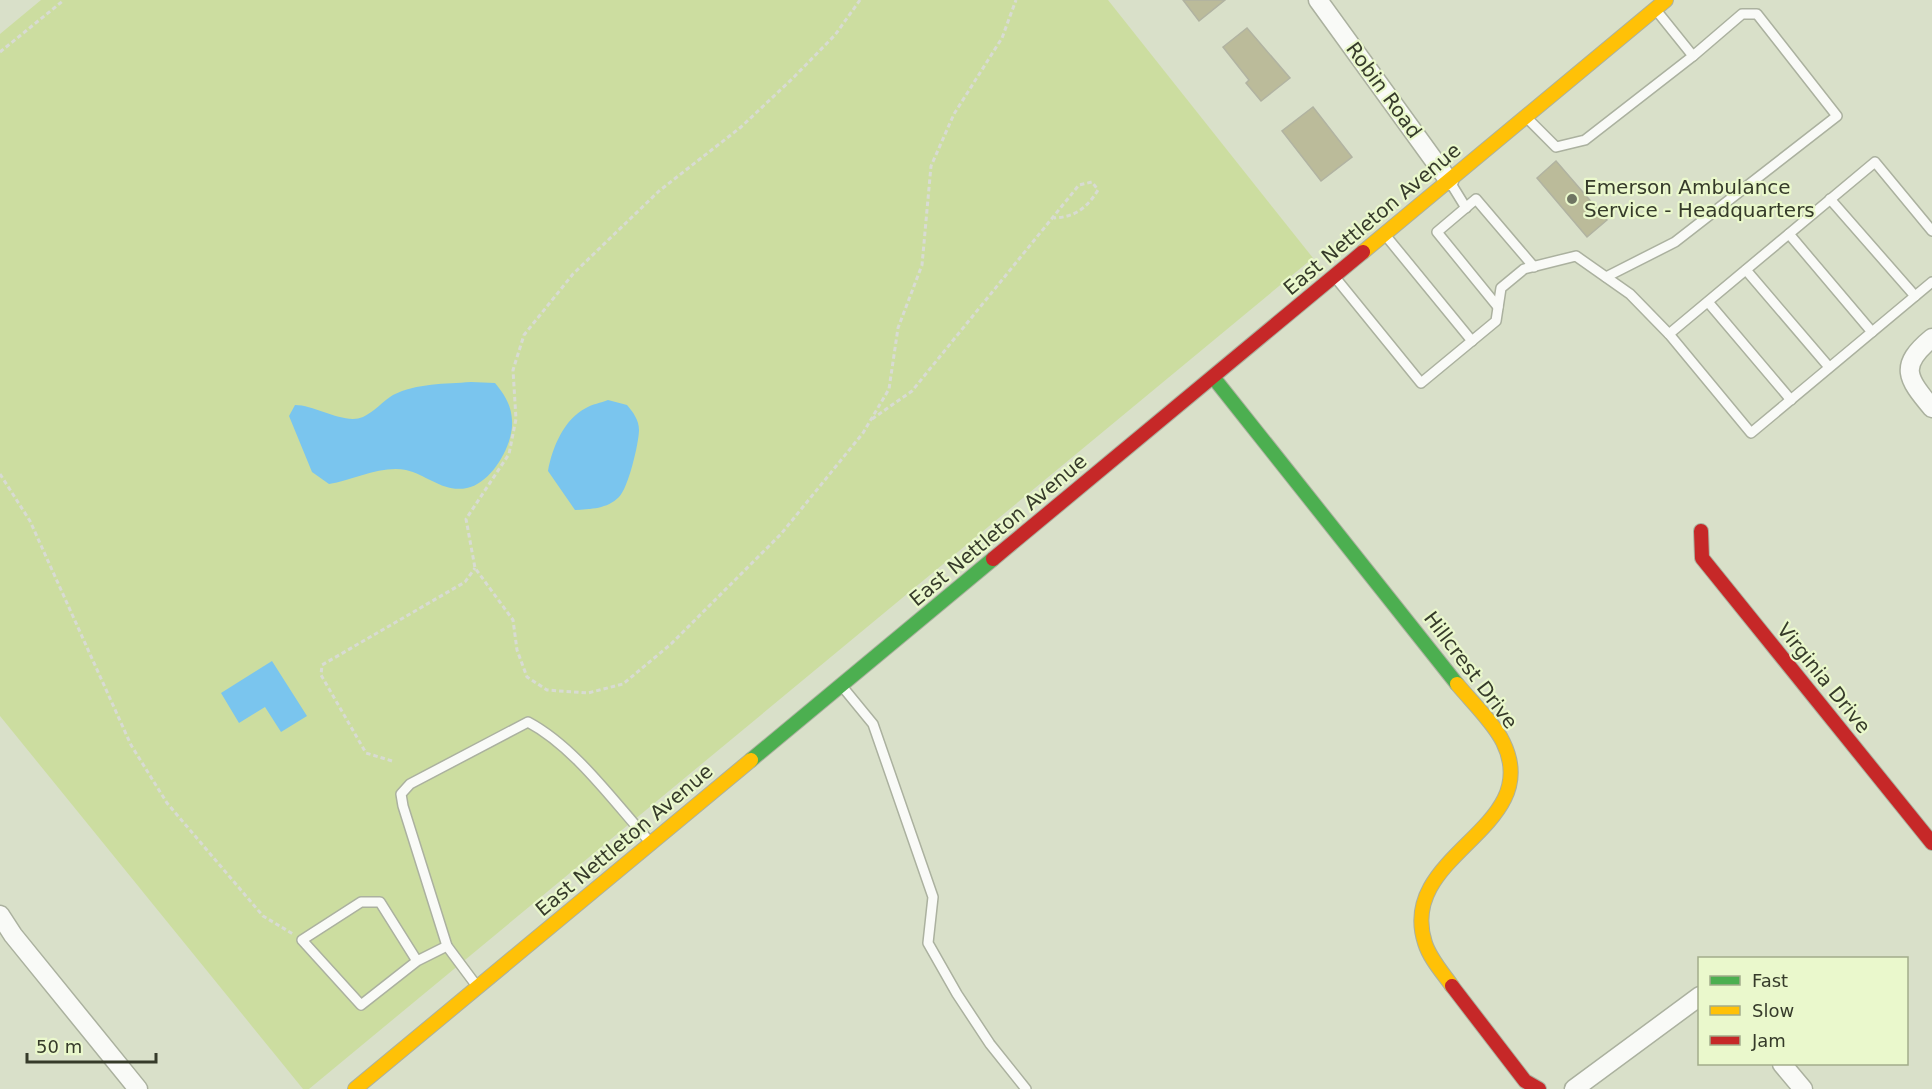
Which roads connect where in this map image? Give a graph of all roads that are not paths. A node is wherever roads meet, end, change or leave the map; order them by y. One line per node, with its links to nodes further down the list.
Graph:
1 (1318, 0): 5 (street, Robin Road)
2 (1660, 5): 3 (lane); 4 (main road, East Nettleton Avenue)
3 (1693, 56): 4 (lane); 14 (lane)
4 (1526, 117): 5 (main road, East Nettleton Avenue)
5 (1449, 180): 7 (lane); 9 (main road, East Nettleton Avenue)
6 (1830, 199): 8 (lane); 10 (lane); 16 (lane)
7 (1467, 208): 11 (lane); 18 (lane)
8 (1932, 231)
9 (1384, 234): 13 (main road, East Nettleton Avenue); 22 (lane)
10 (1789, 234): 12 (lane); 19 (lane)
11 (1534, 267): 14 (lane); 18 (lane)
12 (1746, 270): 17 (lane); 23 (lane)
13 (1334, 276): 22 (lane); 24 (main road, East Nettleton Avenue)
14 (1606, 277): 20 (lane)
15 (1932, 282): 16 (lane)
16 (1915, 296): 19 (lane)
17 (1708, 302): 20 (lane); 25 (lane)
18 (1498, 307): 22 (lane)
19 (1872, 332): 23 (lane)
20 (1669, 334): 25 (lane)
21 (1932, 338): 26 (street)
22 (1472, 341)
23 (1829, 368): 25 (lane)
24 (1213, 377): 28 (main road, East Nettleton Avenue); 40 (main road, Hillcrest Drive)
25 (1791, 400)
26 (1932, 408)
27 (1701, 531): 30 (main road, Virginia Drive)
28 (841, 686): 29 (main road, East Nettleton Avenue); 39 (lane)
29 (650, 842): 32 (lane); 34 (main road, East Nettleton Avenue)
30 (1932, 843)
31 (0, 915): 37 (street)
32 (447, 946): 33 (lane); 34 (lane)
33 (417, 961): 33 (lane)
34 (478, 987): 38 (main road, East Nettleton Avenue)
35 (1698, 997): 41 (street)
36 (1783, 1065): 42 (street)
37 (138, 1089)
38 (355, 1089)
39 (1026, 1089)
40 (1539, 1089)
41 (1574, 1089)
42 (1803, 1089)

